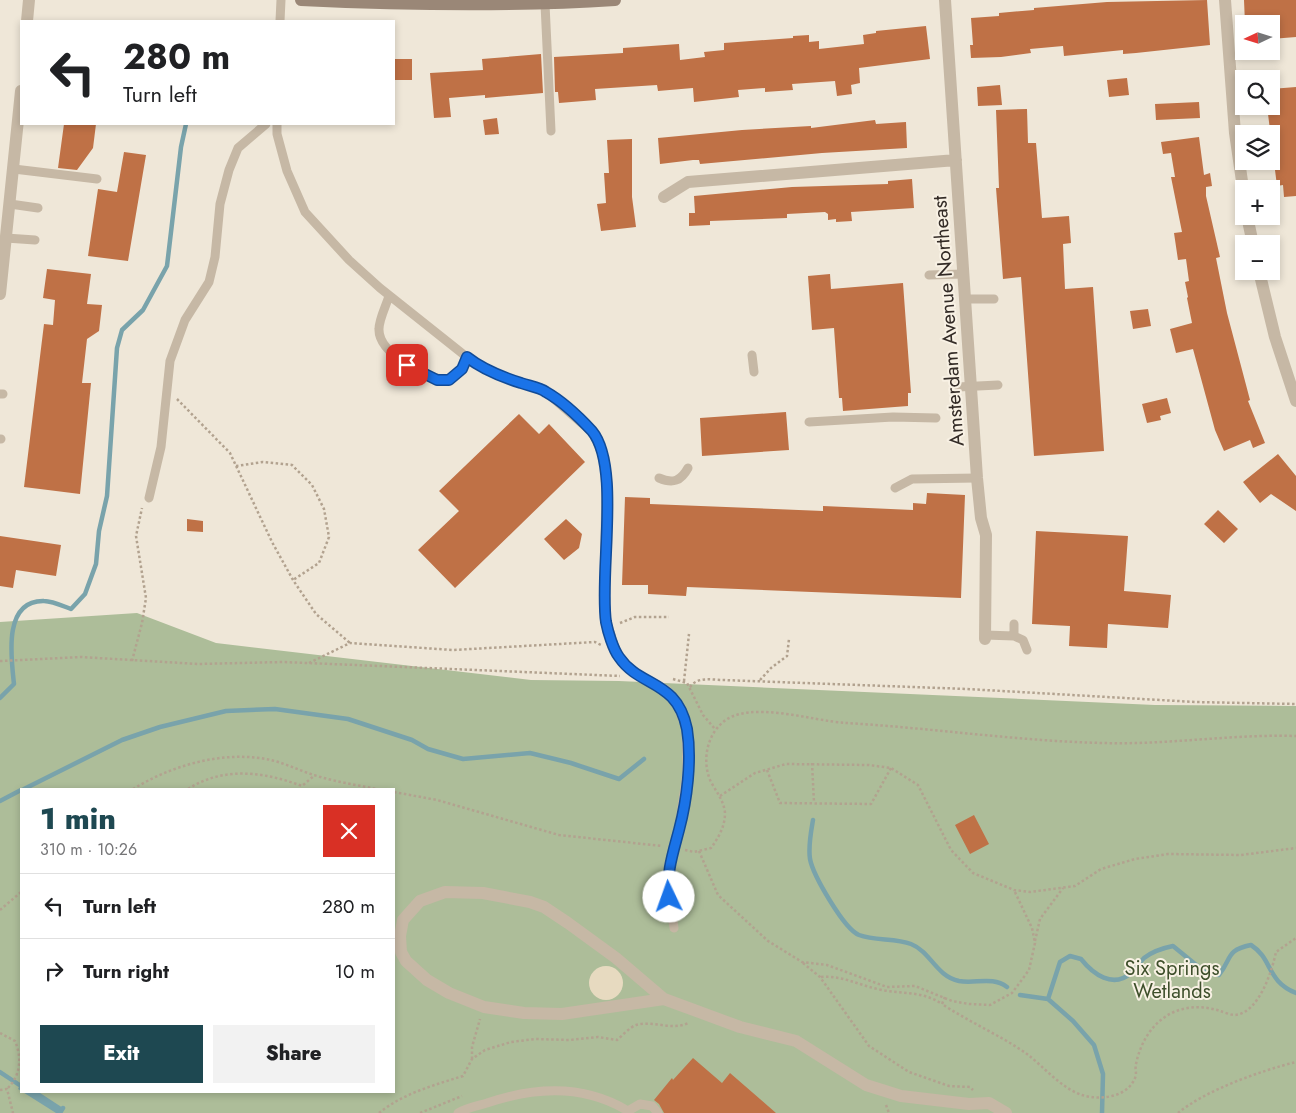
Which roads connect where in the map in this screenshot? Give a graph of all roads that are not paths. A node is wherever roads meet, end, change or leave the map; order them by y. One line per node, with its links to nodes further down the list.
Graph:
1 (28, 0): 8 (street)
2 (281, 0): 9 (lane)
3 (300, 0): 7 (main road)
4 (615, 0): 7 (main road)
5 (945, 0): 14 (street, Amsterdam Avenue Northeast)
6 (1225, 0): 17 (street)
7 (545, 4): 13 (lane)
8 (27, 20)
9 (280, 20)
10 (20, 102): 15 (street)
11 (265, 125): 43 (lane)
12 (277, 125): 28 (lane)
13 (552, 131)
14 (956, 160): 18 (street); 24 (street, Amsterdam Avenue Northeast)
15 (14, 170): 16 (lane); 19 (street)
16 (97, 178)
17 (1242, 180)
18 (664, 196)
19 (7, 202): 20 (lane); 21 (street)
20 (38, 208)
21 (6, 238): 22 (lane); 23 (street)
22 (35, 240)
23 (1, 273): 27 (street)
24 (963, 274): 25 (lane); 29 (street, Amsterdam Avenue Northeast)
25 (929, 275)
26 (1261, 280): 36 (street)
27 (0, 294)
28 (389, 296): 32 (lane); 32 (lane)
29 (965, 299): 30 (lane); 35 (street, Amsterdam Avenue Northeast)
30 (994, 299)
31 (752, 355): 33 (lane)
32 (467, 357): 48 (lane, bridge)
33 (754, 372)
34 (998, 385): 35 (lane)
35 (965, 387): 41 (street, Amsterdam Avenue Northeast)
36 (1296, 401)
37 (936, 418): 38 (lane)
38 (809, 422)
39 (688, 468): 40 (lane)
40 (659, 478)
41 (977, 478): 42 (lane); 46 (street, Amsterdam Avenue Northeast)
42 (895, 488)
43 (149, 498)
44 (1014, 624): 45 (lane)
45 (1014, 636): 46 (lane); 47 (lane)
46 (985, 637)
47 (1027, 650)
48 (674, 928)
49 (664, 998): 49 (street); 53 (street)
50 (628, 1112): 51 (lane); 52 (lane)
51 (458, 1113)
52 (658, 1113)
53 (1006, 1113)

